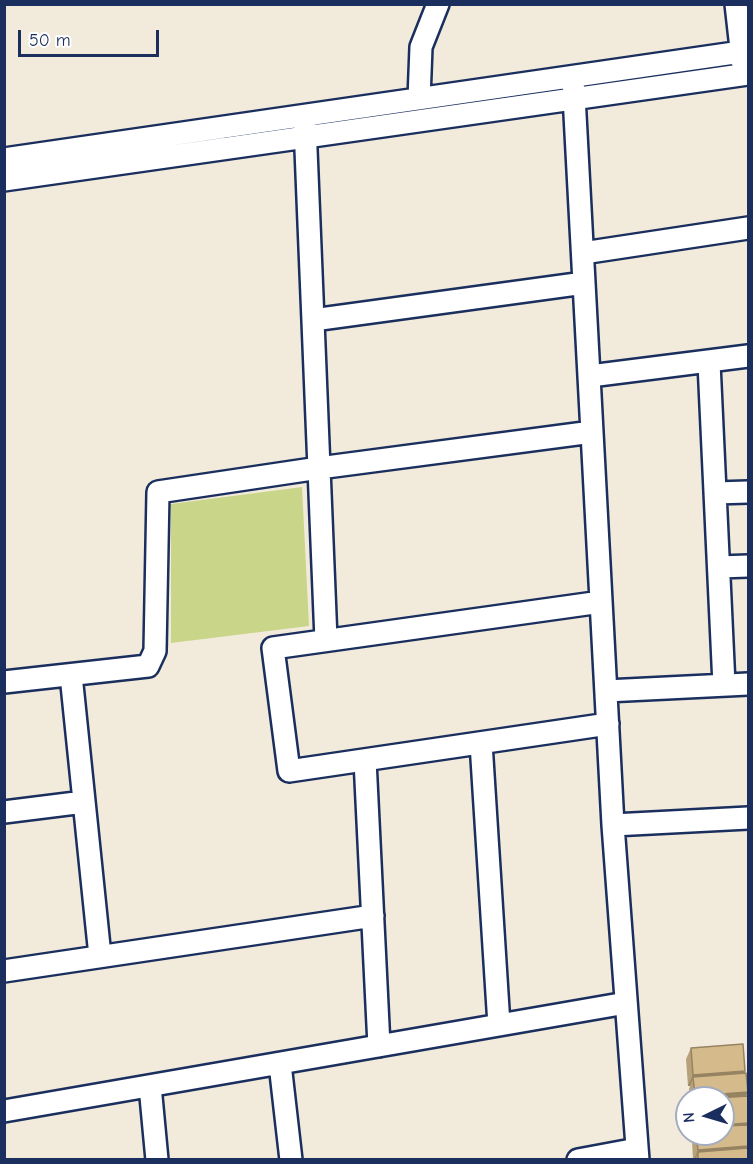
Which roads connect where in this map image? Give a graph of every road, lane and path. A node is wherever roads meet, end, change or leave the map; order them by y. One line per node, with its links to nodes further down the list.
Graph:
1 (438, 4): 6 (street)
2 (736, 4): 3 (street)
3 (744, 51): 4 (street); 5 (street)
4 (746, 75): 7 (street)
5 (573, 77): 6 (street); 7 (street)
6 (419, 99): 8 (street)
7 (574, 100): 9 (street); 13 (street)
8 (304, 116): 9 (street); 10 (street)
9 (305, 138): 11 (street); 15 (street)
10 (4, 159)
11 (4, 180)
12 (748, 228): 13 (street)
13 (582, 253): 14 (street)
14 (584, 284): 15 (street); 18 (street)
15 (313, 320): 20 (street)
16 (748, 356): 17 (street)
17 (709, 363): 18 (street); 22 (street)
18 (590, 376): 19 (street)
19 (592, 432): 20 (street); 25 (street)
20 (319, 468): 26 (street); 27 (street)
21 (748, 492): 22 (street)
22 (715, 493): 24 (street)
23 (748, 566): 24 (street)
24 (718, 567): 30 (street)
25 (601, 603): 26 (street); 31 (street)
26 (326, 640): 34 (street)
27 (71, 675): 28 (street); 35 (street)
28 (4, 682)
29 (748, 684): 30 (street)
30 (723, 685): 31 (street)
31 (606, 691): 32 (street)
32 (608, 724): 33 (street); 38 (street)
33 (481, 743): 34 (street); 43 (street)
34 (365, 760): 39 (street)
35 (84, 802): 36 (street); 40 (street)
36 (4, 812)
37 (748, 818): 38 (street)
38 (613, 825): 42 (street)
39 (373, 916): 40 (street); 44 (street)
40 (100, 956): 41 (street)
41 (4, 971)
42 (626, 1003): 43 (street); 48 (street)
43 (499, 1025): 44 (street)
44 (379, 1046): 45 (street)
45 (280, 1064): 46 (street); 50 (street)
46 (150, 1086): 47 (street); 49 (street)
47 (4, 1111)
48 (637, 1154): 51 (street)
49 (157, 1160)
50 (291, 1160)
51 (578, 1160)

